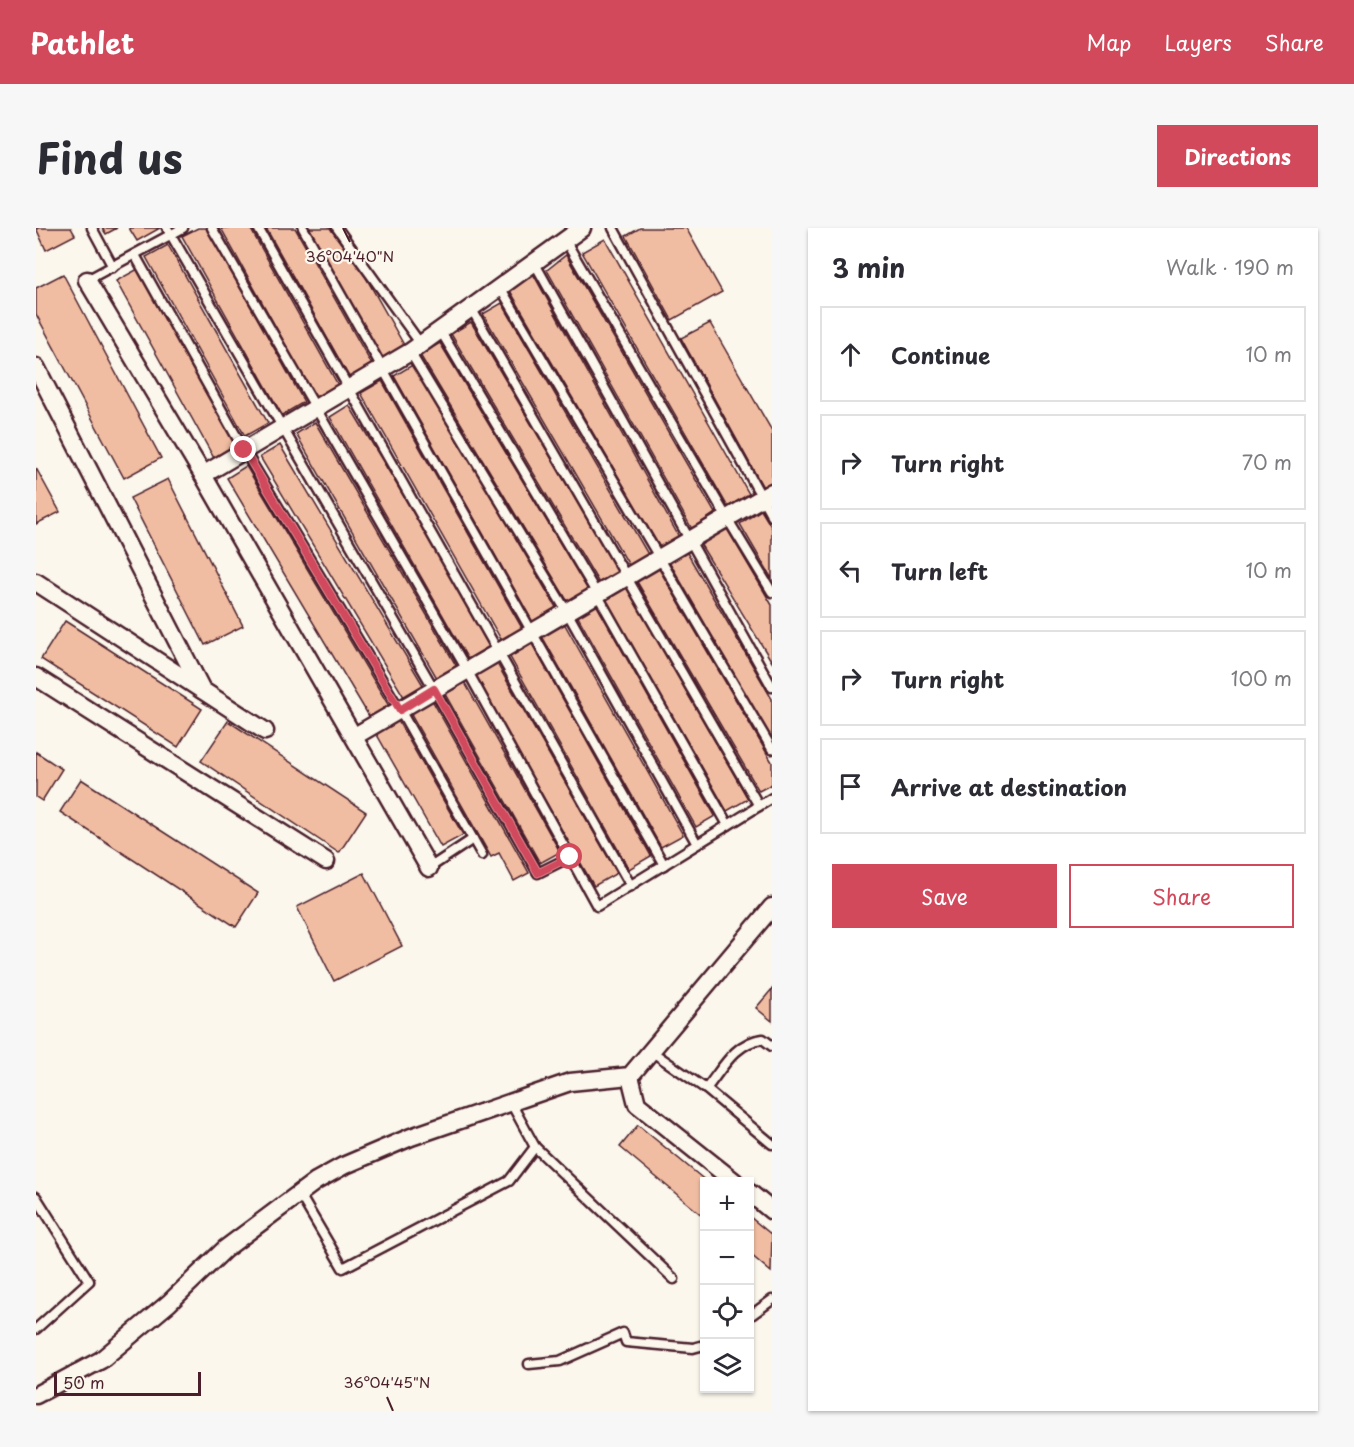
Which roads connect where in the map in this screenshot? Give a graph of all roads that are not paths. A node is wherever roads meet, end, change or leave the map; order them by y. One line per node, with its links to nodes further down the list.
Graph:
1 (92, 228): 13 (lane)
2 (183, 228): 9 (lane)
3 (212, 228): 22 (lane)
4 (258, 228): 21 (lane)
5 (303, 228): 20 (lane)
6 (337, 228): 18 (lane)
7 (582, 228): 10 (street)
8 (613, 228): 26 (lane)
9 (169, 231): 11 (lane); 23 (lane)
10 (566, 240): 12 (street); 28 (lane)
11 (135, 255): 13 (lane); 24 (lane)
12 (534, 262): 15 (street); 29 (lane)
13 (113, 267): 14 (lane)
14 (87, 280): 25 (street)
15 (500, 287): 16 (street); 30 (lane)
16 (471, 308): 17 (street); 31 (lane)
17 (440, 330): 18 (street); 34 (lane)
18 (415, 347): 20 (street); 35 (lane)
19 (36, 367): 42 (street)
20 (382, 368): 21 (street); 36 (lane)
21 (348, 388): 22 (street); 37 (lane)
22 (315, 408): 23 (street); 38 (lane)
23 (282, 427): 24 (street); 41 (lane)
24 (244, 450): 25 (street); 43 (lane)
25 (203, 475): 45 (street)
26 (767, 495): 27 (lane); 28 (street)
27 (772, 516)
28 (726, 518): 29 (street); 33 (lane)
29 (688, 540): 30 (street); 40 (lane)
30 (660, 557): 31 (street); 46 (lane)
31 (627, 576): 34 (street); 48 (lane)
32 (36, 582): 42 (street)
33 (772, 592)
34 (597, 594): 35 (street); 49 (lane)
35 (567, 612): 36 (street); 51 (lane)
36 (531, 633): 37 (street); 55 (lane)
37 (499, 651): 38 (street); 57 (lane)
38 (467, 670): 41 (street); 53 (lane)
39 (36, 677): 54 (street)
40 (772, 687)
41 (434, 689): 43 (street); 53 (lane)
42 (202, 690): 44 (street)
43 (400, 710): 45 (street); 50 (lane)
44 (265, 731)
45 (354, 736): 56 (street)
46 (772, 749)
47 (772, 798): 48 (lane)
48 (759, 806): 49 (lane)
49 (728, 825): 51 (lane)
50 (473, 840): 52 (lane); 56 (lane)
51 (697, 844): 55 (lane)
52 (482, 855)
53 (570, 857): 57 (lane)
54 (326, 861)
55 (664, 865): 57 (lane)
56 (429, 868)
57 (631, 886)
58 (772, 907): 60 (street)
59 (772, 1046): 62 (lane)
60 (651, 1051): 61 (street); 62 (lane)
61 (630, 1076): 63 (street); 66 (street)
62 (706, 1089): 64 (lane)
63 (511, 1103): 65 (lane); 67 (street)
64 (772, 1144)
65 (535, 1147): 67 (lane); 71 (lane)
66 (729, 1177)
67 (299, 1193): 77 (street)
68 (754, 1196): 70 (street)
69 (36, 1197): 74 (lane)
70 (772, 1211)
71 (674, 1279)
72 (772, 1300): 73 (lane)
73 (754, 1313)
74 (36, 1329)
75 (700, 1346): 76 (lane)
76 (530, 1364)
77 (36, 1395)

